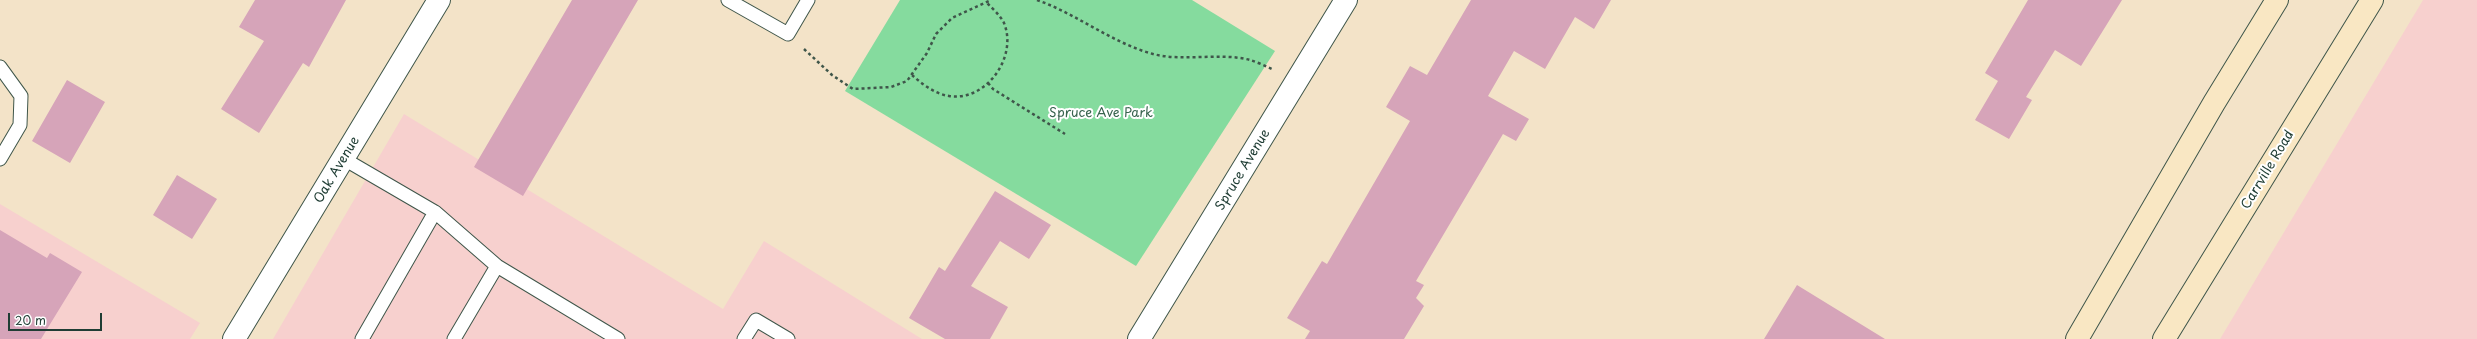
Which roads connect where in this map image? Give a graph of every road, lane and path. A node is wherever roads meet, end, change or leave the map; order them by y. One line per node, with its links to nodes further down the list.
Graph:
1 (439, 0): 17 (street, Oak Avenue)
2 (728, 0): 10 (lane)
3 (808, 0): 10 (lane)
4 (991, 0): 9 (path)
5 (1037, 0): 12 (path)
6 (1346, 0): 26 (street, Spruce Avenue)
7 (2277, 0): 27 (main road)
8 (2372, 0): 28 (main road, Carrville Road)
9 (986, 2): 13 (path); 14 (path)
10 (788, 34): 13 (path)
11 (0, 67): 16 (lane)
12 (1275, 70)
13 (912, 75): 14 (path)
14 (988, 83): 15 (path)
15 (1065, 134)
16 (0, 159)
17 (344, 159): 18 (lane); 20 (street, Oak Avenue)
18 (435, 212): 19 (lane); 21 (lane)
19 (497, 266): 22 (lane); 23 (lane)
20 (234, 339)
21 (362, 339)
22 (454, 339)
23 (618, 339)
24 (744, 339): 25 (lane)
25 (788, 339)
26 (1139, 339)
27 (2077, 339)
28 (2164, 339)

